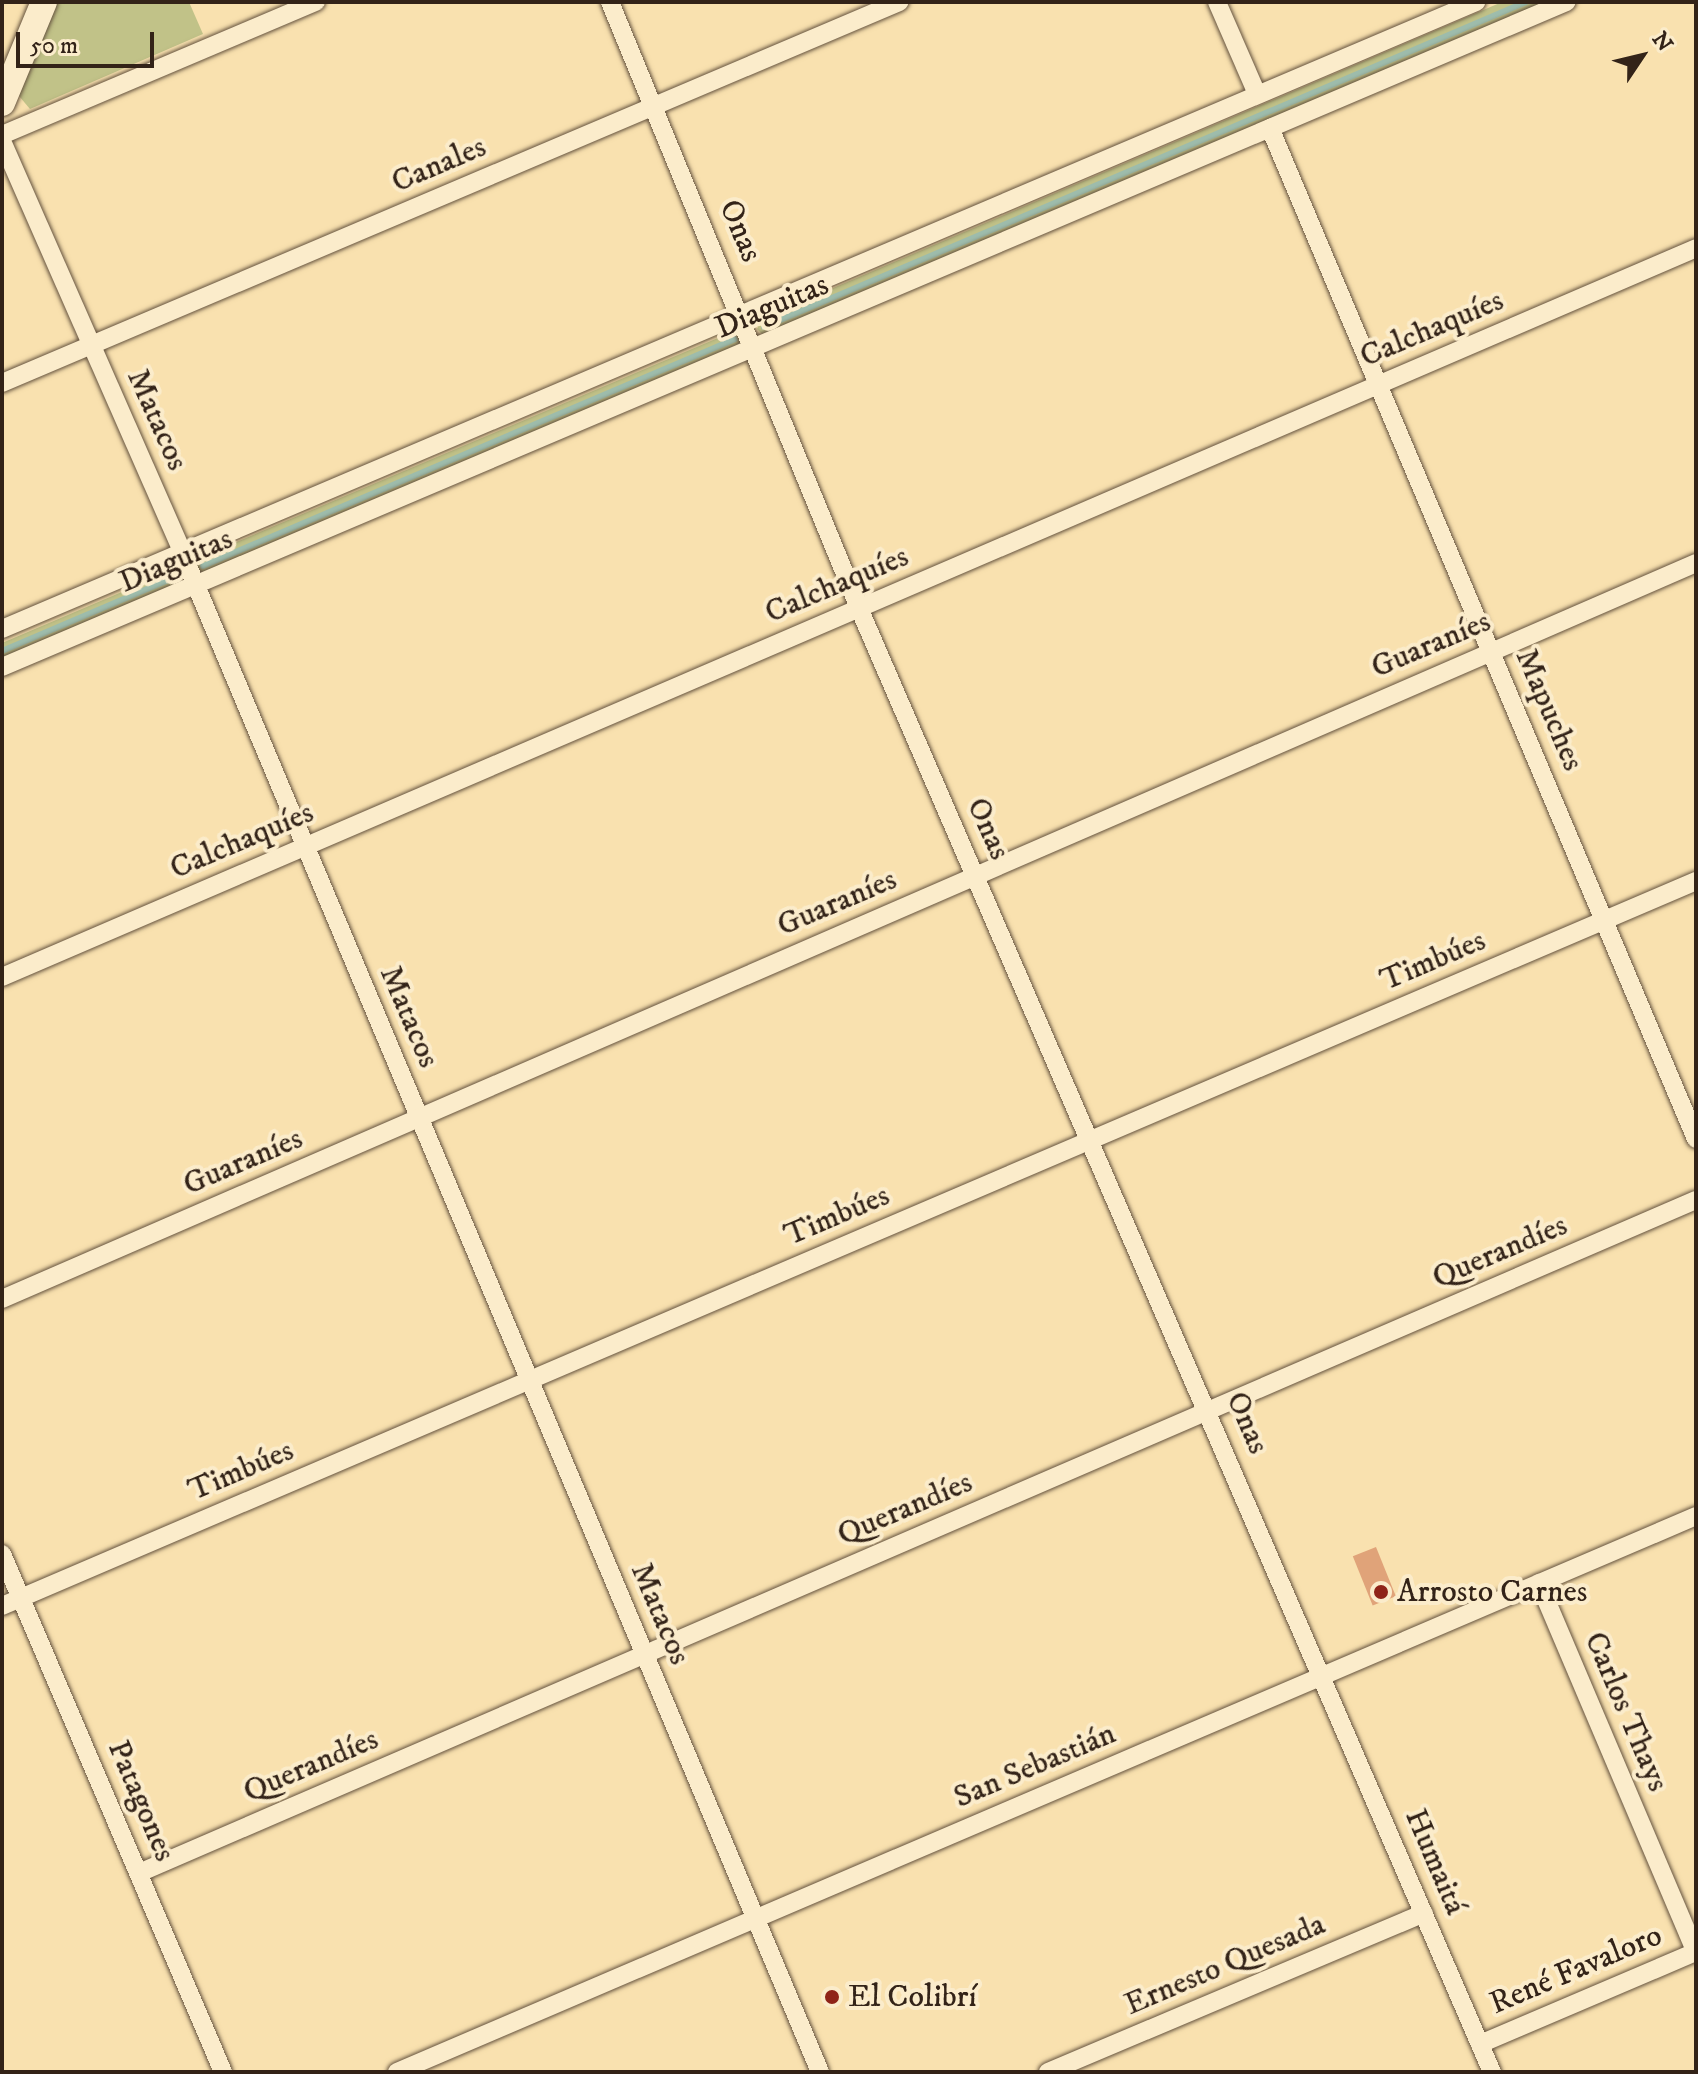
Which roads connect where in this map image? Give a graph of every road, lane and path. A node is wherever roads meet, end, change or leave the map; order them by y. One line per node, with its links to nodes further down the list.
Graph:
1 (44, 2): 9 (street)
2 (316, 2): 12 (street)
3 (610, 2): 10 (street, Onas)
4 (899, 2): 10 (street, Canales)
5 (1217, 2): 8 (street)
6 (1476, 2): 8 (street, Diaguitas)
7 (1566, 2): 11 (street, Diaguitas)
8 (1257, 94): 14 (street, Diaguitas)
9 (2, 103)
10 (654, 106): 14 (street, Onas); 15 (street, Canales)
11 (1270, 128): 16 (street, Diaguitas); 18 (street, Mapuches)
12 (2, 138): 15 (street, Matacos)
13 (1696, 248): 18 (street, Calchaquíes)
14 (742, 312): 16 (street, Onas); 19 (street, Diaguitas)
15 (91, 345): 17 (street, Canales); 19 (street, Matacos)
16 (755, 347): 21 (street, Diaguitas); 22 (street, Onas)
17 (2, 383)
18 (1379, 385): 22 (street, Calchaquíes); 24 (street, Mapuches)
19 (182, 552): 21 (street, Matacos); 23 (street, Diaguitas)
20 (1696, 563): 24 (street, Guaraníes)
21 (194, 586): 25 (street, Diaguitas); 26 (street, Matacos)
22 (859, 608): 26 (street, Calchaquíes); 27 (street, Onas)
23 (2, 629)
24 (1492, 652): 27 (street, Guaraníes); 29 (street, Mapuches)
25 (2, 667)
26 (305, 847): 30 (street, Calchaquíes); 31 (street, Matacos)
27 (976, 876): 31 (street, Guaraníes); 33 (street, Onas)
28 (1696, 881): 29 (street, Timbúes)
29 (1605, 920): 32 (street, Mapuches); 33 (street, Timbúes)
30 (2, 977)
31 (418, 1118): 35 (street, Guaraníes); 36 (street, Matacos)
32 (1696, 1139)
33 (1091, 1140): 36 (street, Timbúes); 37 (street, Onas)
34 (1696, 1200): 37 (street, Querandíes)
35 (2, 1299)
36 (528, 1381): 41 (street, Timbúes); 43 (street, Matacos)
37 (1209, 1411): 43 (street, Querandíes); 44 (street, Onas)
38 (1696, 1516): 40 (street, San Sebastián)
39 (2, 1554): 41 (street, Patagones)
40 (1539, 1583): 44 (street, San Sebastián); 48 (street, Carlos Thays)
41 (21, 1598): 42 (street, Timbúes); 45 (street, Patagones)
42 (2, 1606)
43 (644, 1655): 45 (street, Querandíes); 47 (street, Matacos)
44 (1323, 1675): 46 (street, Humaitá); 47 (street, San Sebastián)
45 (139, 1873): 50 (street, Patagones)
46 (1424, 1913): 49 (street, Humaitá); 53 (street, Ernesto Quesada)
47 (755, 1919): 51 (street, San Sebastián); 52 (street, Matacos)
48 (1696, 1952): 49 (street, René Favaloro)
49 (1480, 2044): 54 (street, Humaitá)
50 (223, 2072)
51 (397, 2072)
52 (820, 2072)
53 (1048, 2072)
54 (1492, 2072)

